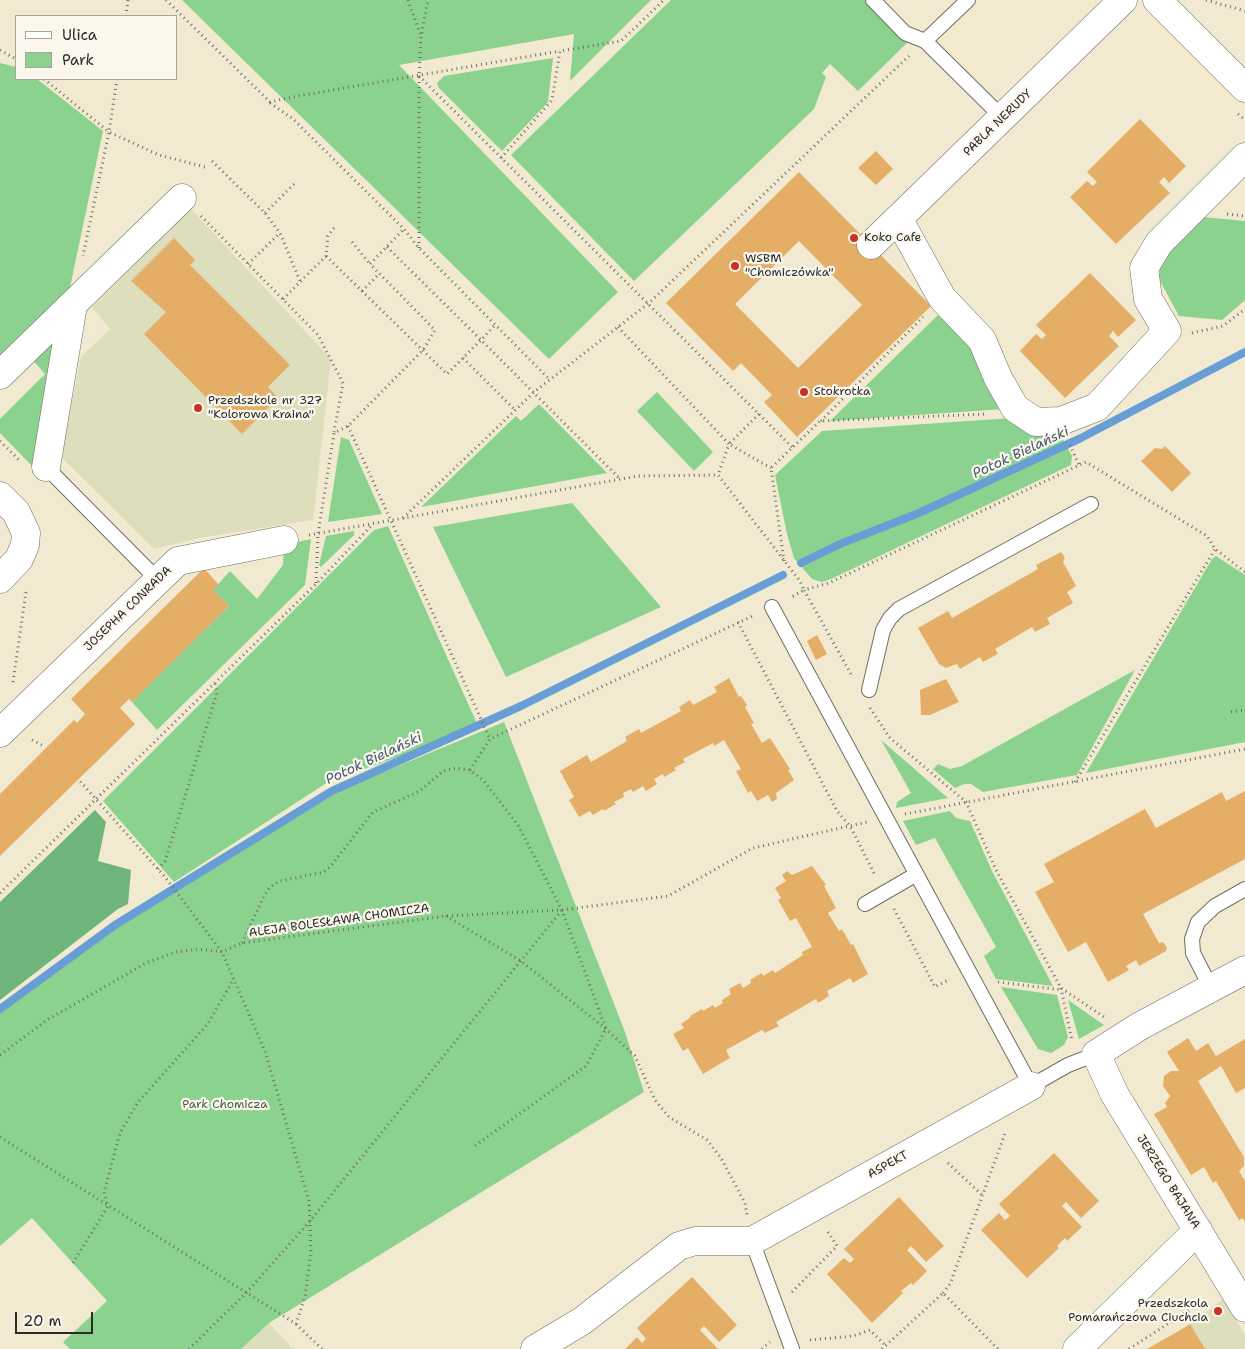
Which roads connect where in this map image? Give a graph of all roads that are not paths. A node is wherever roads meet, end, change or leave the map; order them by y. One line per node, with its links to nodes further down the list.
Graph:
1 (873, 0): 5 (lane)
2 (968, 0): 5 (lane)
3 (1123, 0): 7 (street, PABLA NERUDY)
4 (1158, 0): 6 (street)
5 (926, 40): 7 (lane)
6 (1245, 88)
7 (1003, 118): 10 (street, PABLA NERUDY)
8 (1245, 157): 10 (street)
9 (182, 198): 12 (street)
10 (899, 220): 11 (street, PABLA NERUDY)
11 (871, 245)
12 (73, 306): 13 (street); 14 (street)
13 (0, 375)
14 (46, 467): 19 (lane)
15 (0, 496): 18 (street)
16 (1091, 504): 21 (lane)
17 (284, 540): 19 (street, JOSEPHA CONRADA)
18 (0, 579)
19 (158, 580): 22 (street, JOSEPHA CONRADA)
20 (772, 608): 23 (lane)
21 (868, 695)
22 (2, 726)
23 (915, 875): 25 (lane); 29 (lane)
24 (1245, 889): 27 (lane)
25 (865, 904)
26 (1245, 970): 27 (street, ASPEKT)
27 (1211, 988): 28 (street, ASPEKT)
28 (1085, 1050): 29 (lane, ASPEKT); 30 (street, JERZEGO BAJANA)
29 (1020, 1092): 31 (street, ASPEKT)
30 (1198, 1230): 32 (street, JERZEGO BAJANA); 35 (street)
31 (752, 1241): 33 (lane); 34 (street, ASPEKT)
32 (1245, 1308)
33 (791, 1346)
34 (536, 1349)
35 (1077, 1349)

